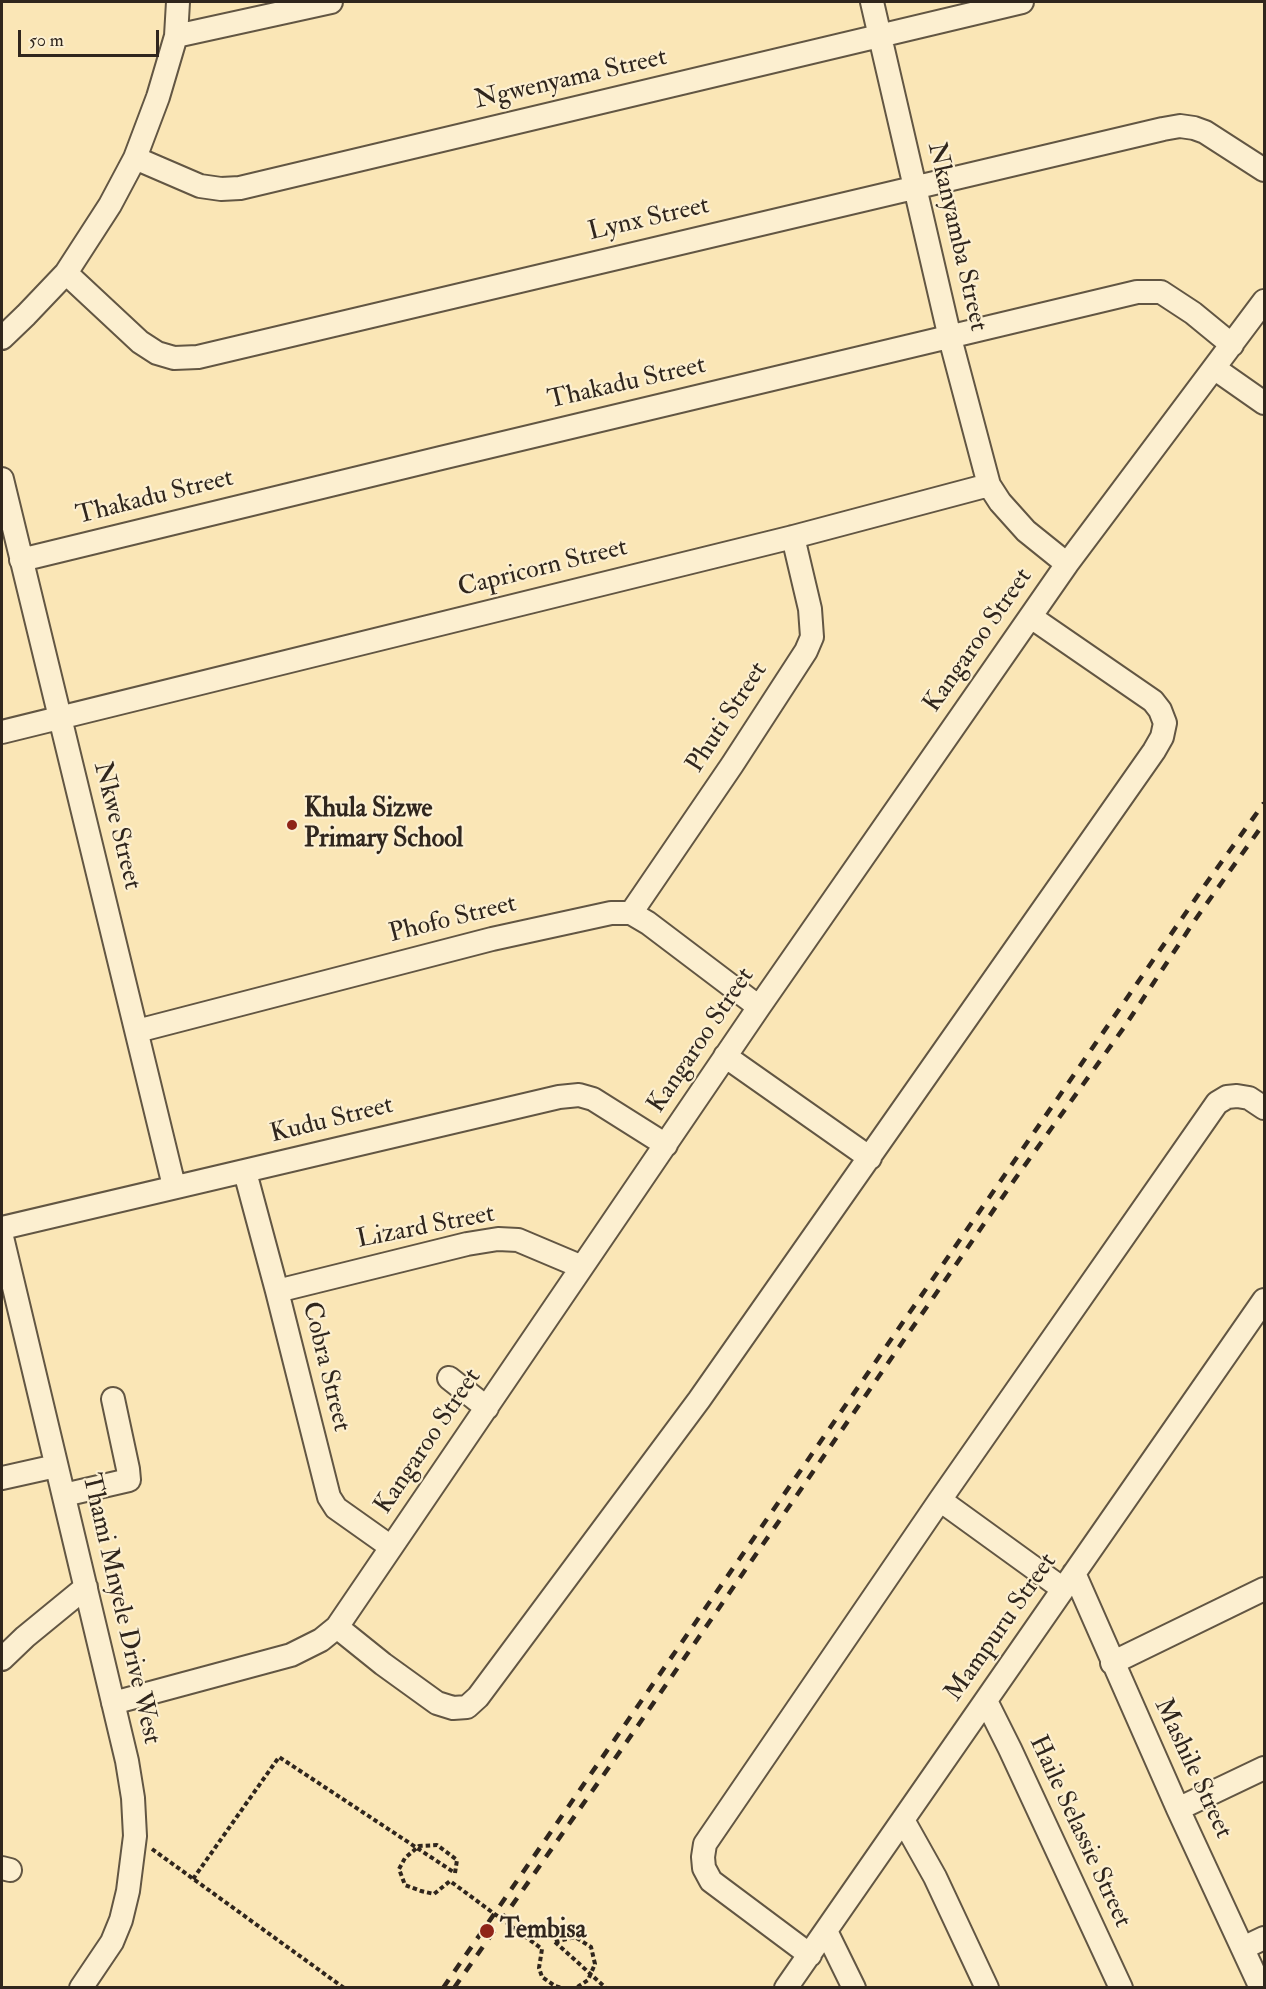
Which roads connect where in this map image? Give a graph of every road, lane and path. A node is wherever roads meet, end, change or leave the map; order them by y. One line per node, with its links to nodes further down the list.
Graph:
1 (178, 2): 5 (street)
2 (330, 2): 5 (street)
3 (872, 2): 6 (street, Nkanyamba Street)
4 (1022, 2): 6 (street, Ngwenyama Street)
5 (176, 36): 7 (street)
6 (880, 36): 7 (street, Ngwenyama Street); 9 (street, Nkanyamba Street)
7 (135, 158): 10 (street)
8 (1264, 170): 9 (street, Lynx Street)
9 (915, 186): 10 (street, Lynx Street); 13 (street, Nkanyamba Street)
10 (66, 273): 12 (street)
11 (1264, 301): 14 (street, Kangaroo Street)
12 (2, 338)
13 (950, 338): 14 (street, Thakadu Street); 18 (street, Nkanyamba Street); 20 (street, Thakadu Street)
14 (1232, 345): 15 (street, Kangaroo Street)
15 (1214, 368): 16 (street); 21 (street, Kangaroo Street)
16 (1264, 403)
17 (2, 479): 20 (street, Nkwe Street)
18 (989, 485): 19 (street, Capricorn Street); 21 (street)
19 (793, 537): 23 (street, Capricorn Street); 25 (street, Phuti Street)
20 (21, 560): 23 (street, Nkwe Street)
21 (1067, 564): 22 (street, Kangaroo Street)
22 (1031, 617): 26 (street, Kangaroo Street); 31 (street)
23 (60, 717): 24 (street, Capricorn Street); 27 (street, Nkwe Street)
24 (2, 732)
25 (631, 913): 26 (street); 27 (street, Phofo Street)
26 (759, 1007): 28 (street, Kangaroo Street)
27 (137, 1031): 33 (street, Nkwe Street)
28 (725, 1056): 30 (street, Kangaroo Street); 31 (street)
29 (1264, 1108): 45 (street)
30 (666, 1145): 32 (street, Kudu Street); 36 (street, Kangaroo Street)
31 (870, 1158): 50 (street)
32 (244, 1172): 33 (street, Kudu Street); 37 (street, Cobra Street)
33 (174, 1186): 34 (street, Kudu Street)
34 (2, 1228)
35 (2, 1237): 42 (street, Thami Mnyele Drive West)
36 (582, 1267): 37 (street, Lizard Street); 41 (street, Kangaroo Street)
37 (277, 1290): 46 (street, Cobra Street)
38 (1264, 1300): 47 (street, Mampuru Street)
39 (449, 1378): 41 (street)
40 (113, 1399): 44 (street)
41 (487, 1408): 46 (street, Kangaroo Street)
42 (56, 1466): 43 (street); 44 (street, Thami Mnyele Drive West)
43 (2, 1478)
44 (64, 1495): 48 (street, Thami Mnyele Drive West)
45 (940, 1500): 47 (street); 63 (street)
46 (391, 1547): 50 (street, Kangaroo Street)
47 (1068, 1581): 52 (street, Mashile Street); 53 (street, Mampuru Street)
48 (86, 1587): 51 (street); 54 (street, Thami Mnyele Drive West)
49 (1264, 1589): 52 (street)
50 (337, 1627): 54 (street, Kangaroo Street)
51 (2, 1659)
52 (1112, 1663): 56 (street, Mashile Street)
53 (986, 1701): 57 (street, Mampuru Street); 72 (street, Haile Selassie Street)
54 (113, 1702): 58 (street, Thami Mnyele Drive West)
55 (1264, 1768): 56 (street)
56 (1178, 1809): 62 (street, Mashile Street)
57 (903, 1820): 60 (street, Mampuru Street); 71 (street)
58 (135, 1836): 59 (path); 64 (street, Thami Mnyele Drive West)
59 (193, 1879): 65 (path); 66 (path, bridge)
60 (826, 1931): 63 (street, Mampuru Street); 70 (street)
61 (1264, 1938): 62 (street)
62 (1243, 1948): 73 (street, Mashile Street)
63 (810, 1954): 69 (street, Mampuru Street)
64 (81, 1988)
65 (344, 1988)
66 (562, 1988)
67 (576, 1988): 68 (path, bridge)
68 (606, 1988)
69 (786, 1988)
70 (854, 1988)
71 (987, 1988)
72 (1121, 1988)
73 (1261, 1988)

